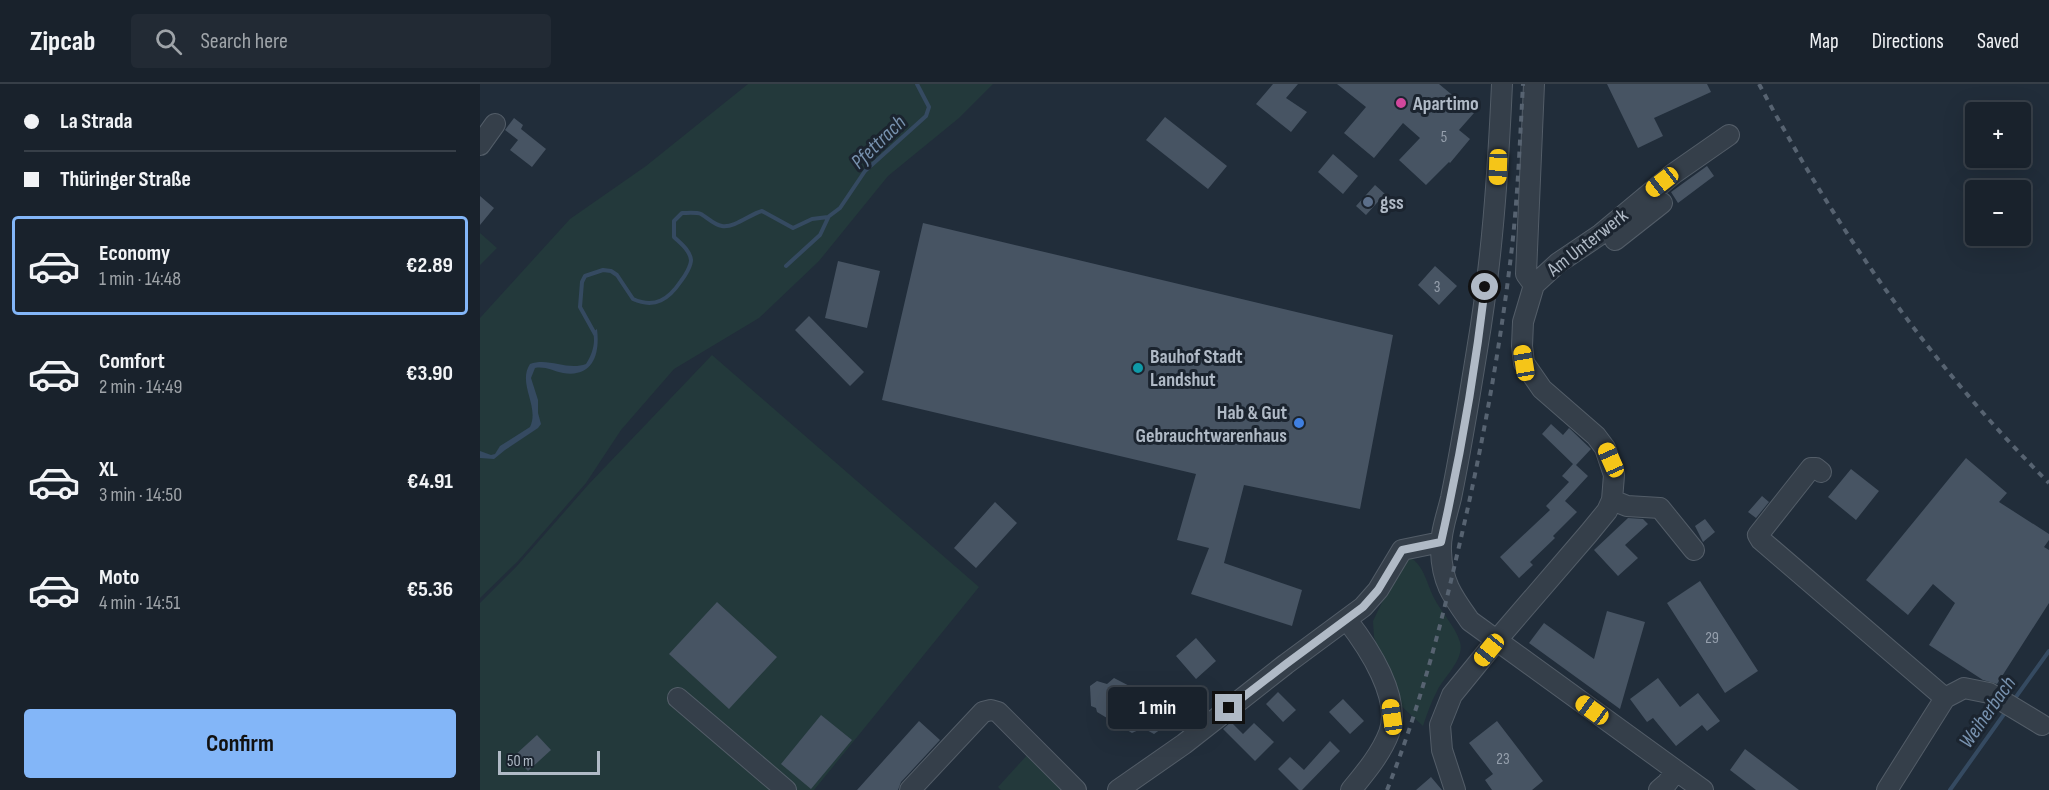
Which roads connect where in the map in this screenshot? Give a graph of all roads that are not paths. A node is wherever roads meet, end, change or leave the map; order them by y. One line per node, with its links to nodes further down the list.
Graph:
1 (1502, 84): 11 (street)
2 (1534, 84): 8 (street)
3 (495, 124): 5 (street)
4 (1729, 135): 6 (street, Am Unterwerk)
5 (480, 145)
6 (1662, 202): 7 (street); 8 (street, Am Unterwerk)
7 (1615, 240)
8 (1534, 285): 10 (street, Am Unterwerk)
9 (1821, 472): 16 (street)
10 (1612, 500): 12 (street); 14 (street)
11 (1441, 542): 13 (street); 14 (street)
12 (1694, 550)
13 (1347, 620): 22 (street); 23 (street)
14 (1497, 640): 18 (street); 24 (street)
15 (678, 698): 19 (street)
16 (1945, 698): 17 (street); 27 (street)
17 (2047, 722)
18 (1676, 771): 25 (street); 26 (street)
19 (786, 790)
20 (910, 790): 21 (street)
21 (1076, 790)
22 (1118, 790)
23 (1351, 790)
24 (1455, 790)
25 (1659, 790)
26 (1703, 790)
27 (1887, 790)

